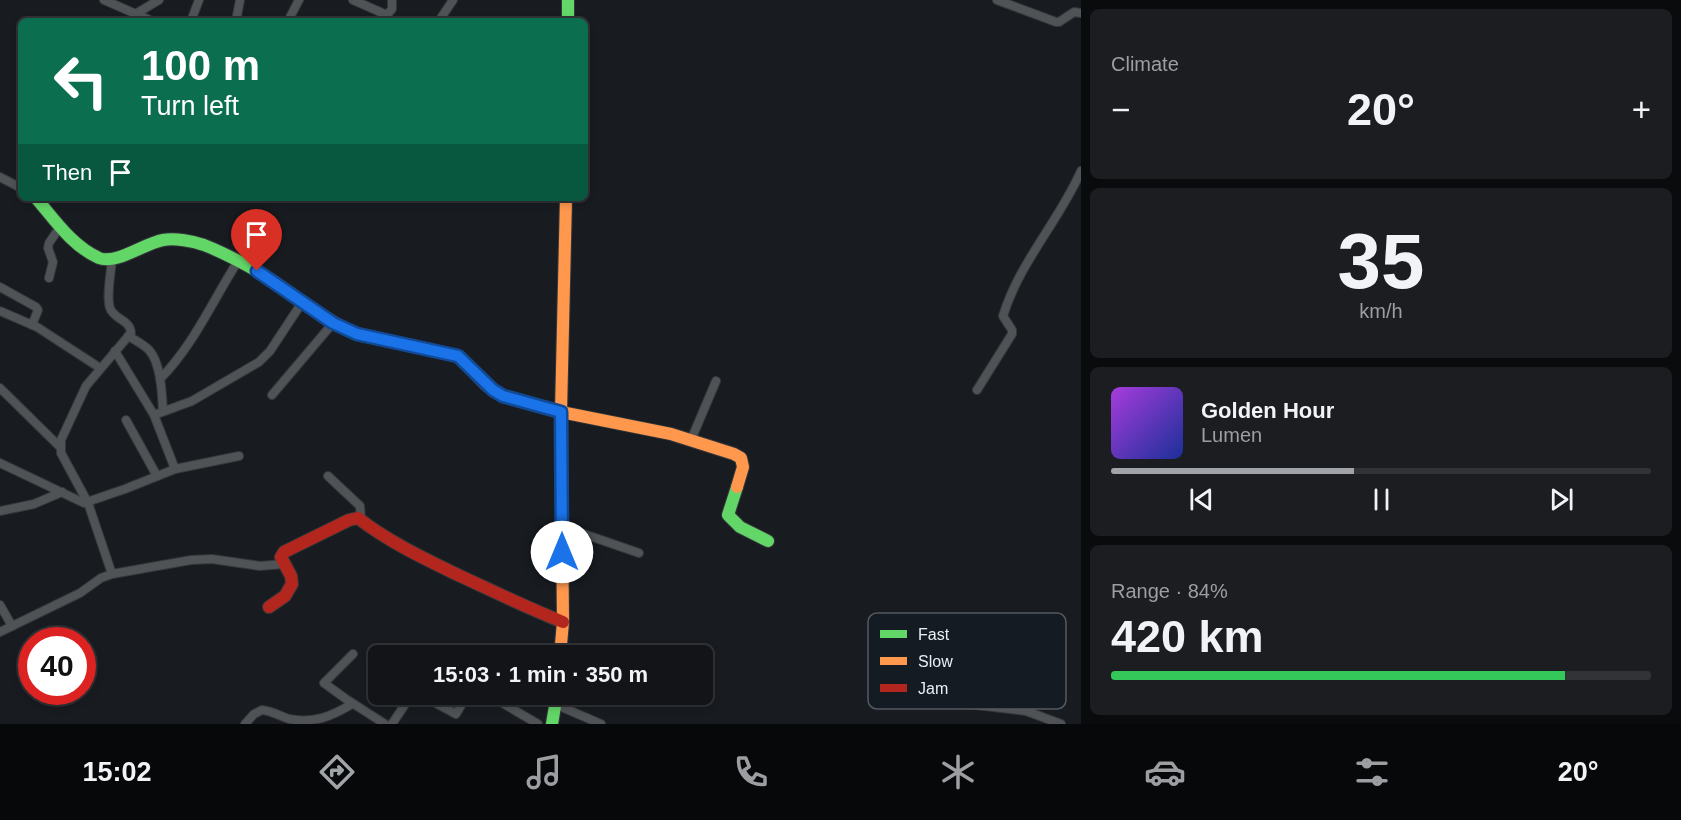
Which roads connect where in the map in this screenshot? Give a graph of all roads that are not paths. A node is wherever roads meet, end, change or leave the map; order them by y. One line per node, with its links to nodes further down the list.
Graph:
1 (104, 0): 11 (street)
2 (159, 0): 11 (street)
3 (199, 0): 14 (street)
4 (240, 0): 15 (street)
5 (299, 0): 16 (street)
6 (353, 0): 7 (street)
7 (392, 0)
8 (453, 0): 17 (street)
9 (568, 0): 18 (street)
10 (997, 0): 12 (street)
11 (137, 13): 13 (street)
12 (1081, 13)
13 (146, 18)
14 (192, 18)
15 (237, 18)
16 (290, 18)
17 (441, 18)
18 (568, 18)
19 (1081, 171): 39 (street)
20 (0, 177): 21 (street)
21 (18, 186)
22 (38, 201): 24 (street)
23 (566, 201): 42 (street)
24 (60, 227): 25 (street); 27 (street)
25 (112, 260): 26 (street); 33 (street)
26 (238, 261): 29 (street); 36 (street)
27 (49, 278)
28 (0, 286): 32 (street)
29 (303, 301): 31 (street); 41 (street)
30 (0, 311): 32 (street)
31 (333, 323): 40 (street); 42 (street)
32 (32, 324): 35 (street)
33 (128, 336): 34 (street); 36 (street)
34 (114, 351): 35 (street); 43 (street)
35 (100, 368): 46 (street)
36 (160, 379): 41 (street)
37 (716, 381): 45 (street)
38 (0, 388): 46 (street)
39 (977, 390)
40 (272, 396)
41 (163, 411): 43 (street)
42 (561, 412): 45 (street); 56 (street)
43 (154, 415): 49 (street)
44 (126, 420): 50 (street)
45 (691, 440): 57 (street)
46 (60, 447): 53 (street)
47 (239, 456): 49 (street)
48 (0, 463): 52 (street)
49 (175, 469): 50 (street)
50 (157, 476): 53 (street)
51 (328, 476): 55 (street)
52 (62, 492): 53 (street); 54 (street)
53 (88, 503): 60 (street)
54 (0, 511)
55 (362, 519): 59 (street); 63 (street)
56 (562, 528): 58 (street); 63 (street)
57 (768, 541)
58 (639, 553)
59 (284, 564): 60 (street); 62 (street)
60 (112, 574): 64 (street)
61 (0, 605): 64 (street)
62 (268, 607)
63 (563, 622): 66 (street)
64 (12, 626): 65 (street)
65 (0, 632)
66 (561, 645)
67 (353, 654): 68 (street)
68 (352, 704): 77 (street); 78 (street)
69 (405, 705): 79 (street)
70 (439, 705): 71 (street)
71 (461, 705)
72 (506, 705): 80 (street)
73 (556, 705): 81 (street)
74 (566, 705): 82 (street)
75 (1009, 709): 76 (street)
76 (1026, 711): 83 (street)
77 (245, 724)
78 (386, 724)
79 (392, 724)
80 (538, 724)
81 (552, 724)
82 (601, 724)
83 (1061, 724)

